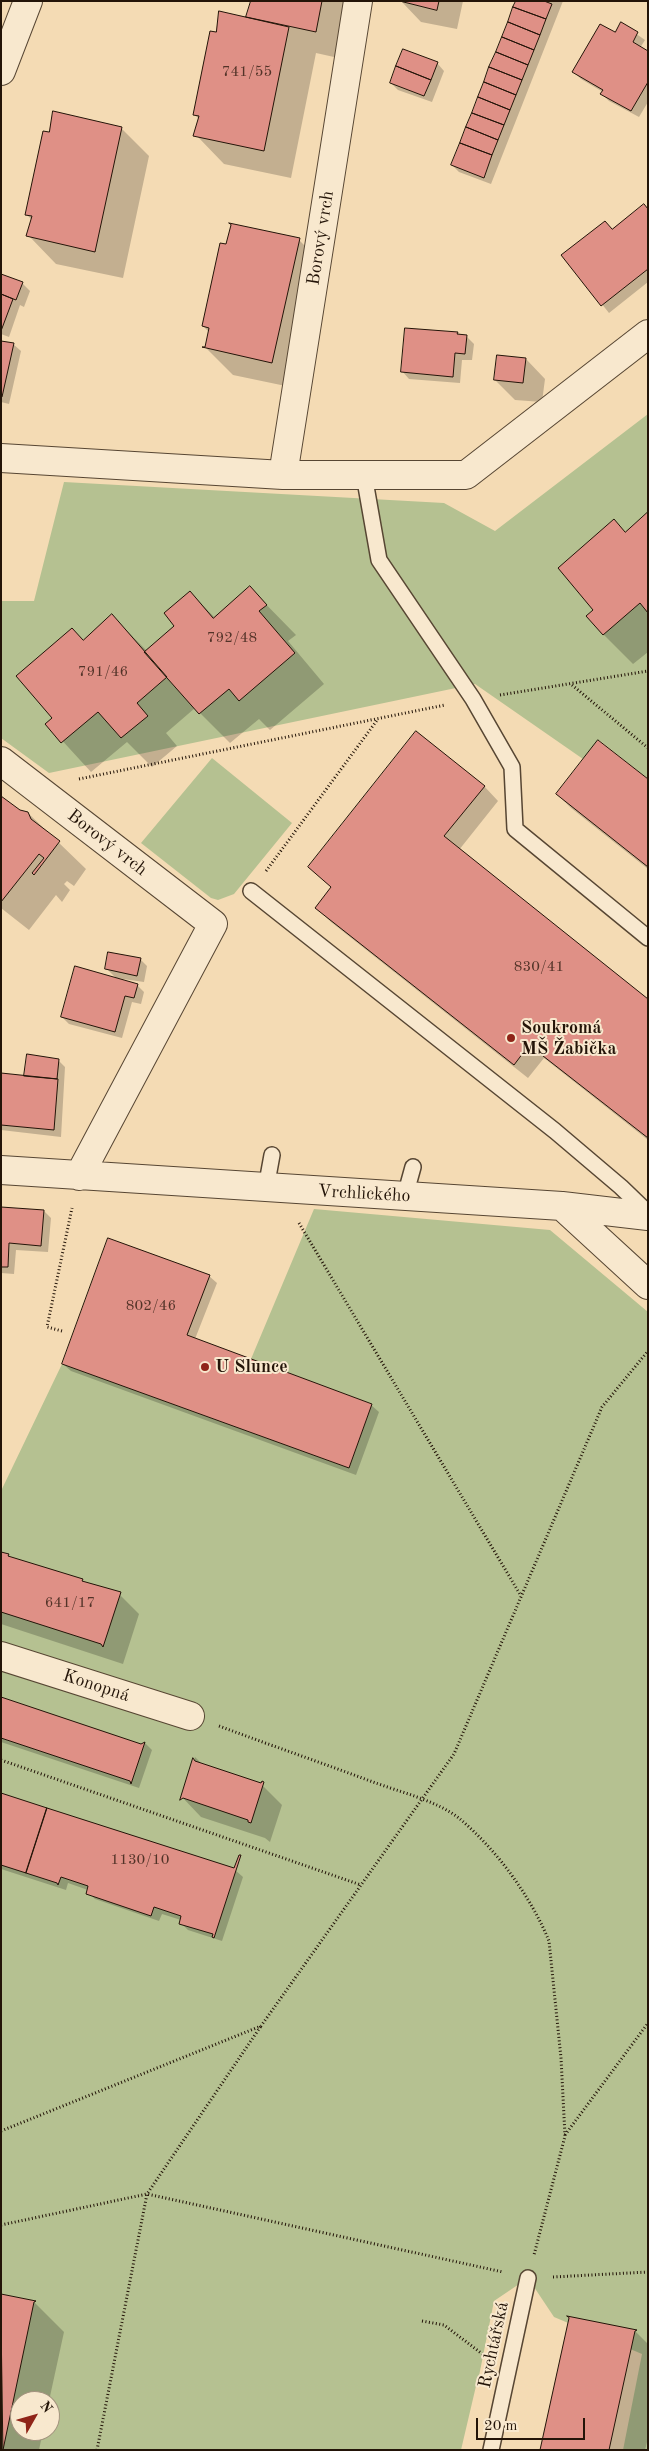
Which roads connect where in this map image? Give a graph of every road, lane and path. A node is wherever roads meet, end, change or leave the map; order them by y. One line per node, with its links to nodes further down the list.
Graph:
1 (28, 1): 3 (street)
2 (358, 1): 7 (street, Borový vrch)
3 (1, 71)
4 (648, 334): 6 (street)
5 (1, 458): 7 (street)
6 (364, 474): 7 (street); 10 (lane)
7 (283, 475)
8 (648, 671): 9 (path)
9 (572, 685): 10 (path); 12 (path)
10 (473, 698): 11 (path); 16 (lane)
11 (379, 719): 14 (path); 15 (path)
12 (648, 748)
13 (1, 762): 14 (street, Borový vrch)
14 (36, 788): 20 (street, Borový vrch)
15 (251, 891): 24 (lane)
16 (648, 938)
17 (272, 1155): 21 (lane)
18 (413, 1167): 22 (lane)
19 (1, 1170): 20 (street, Vrchlického)
20 (79, 1176): 21 (street, Vrchlického); 26 (path)
21 (273, 1189): 22 (street, Vrchlického); 28 (path)
22 (405, 1196): 23 (street, Vrchlického)
23 (562, 1206): 24 (street, Vrchlického); 25 (street)
24 (648, 1215)
25 (648, 1285)
26 (62, 1331)
27 (648, 1351): 28 (path)
28 (522, 1596): 32 (path)
29 (1, 1656): 30 (street, Konopná)
30 (190, 1716): 32 (path)
31 (1, 1760): 33 (path)
32 (422, 1800): 33 (path); 37 (path)
33 (361, 1885): 35 (path)
34 (648, 2023): 37 (path)
35 (261, 2026): 36 (path); 38 (path)
36 (1, 2131)
37 (565, 2136): 41 (path)
38 (147, 2194): 39 (path); 41 (path); 44 (path)
39 (1, 2225)
40 (648, 2272): 41 (path)
41 (528, 2278): 43 (lane, Rychtářská)
42 (422, 2321): 43 (path)
43 (510, 2362): 45 (lane, Rychtářská)
44 (97, 2450)
45 (491, 2450)

